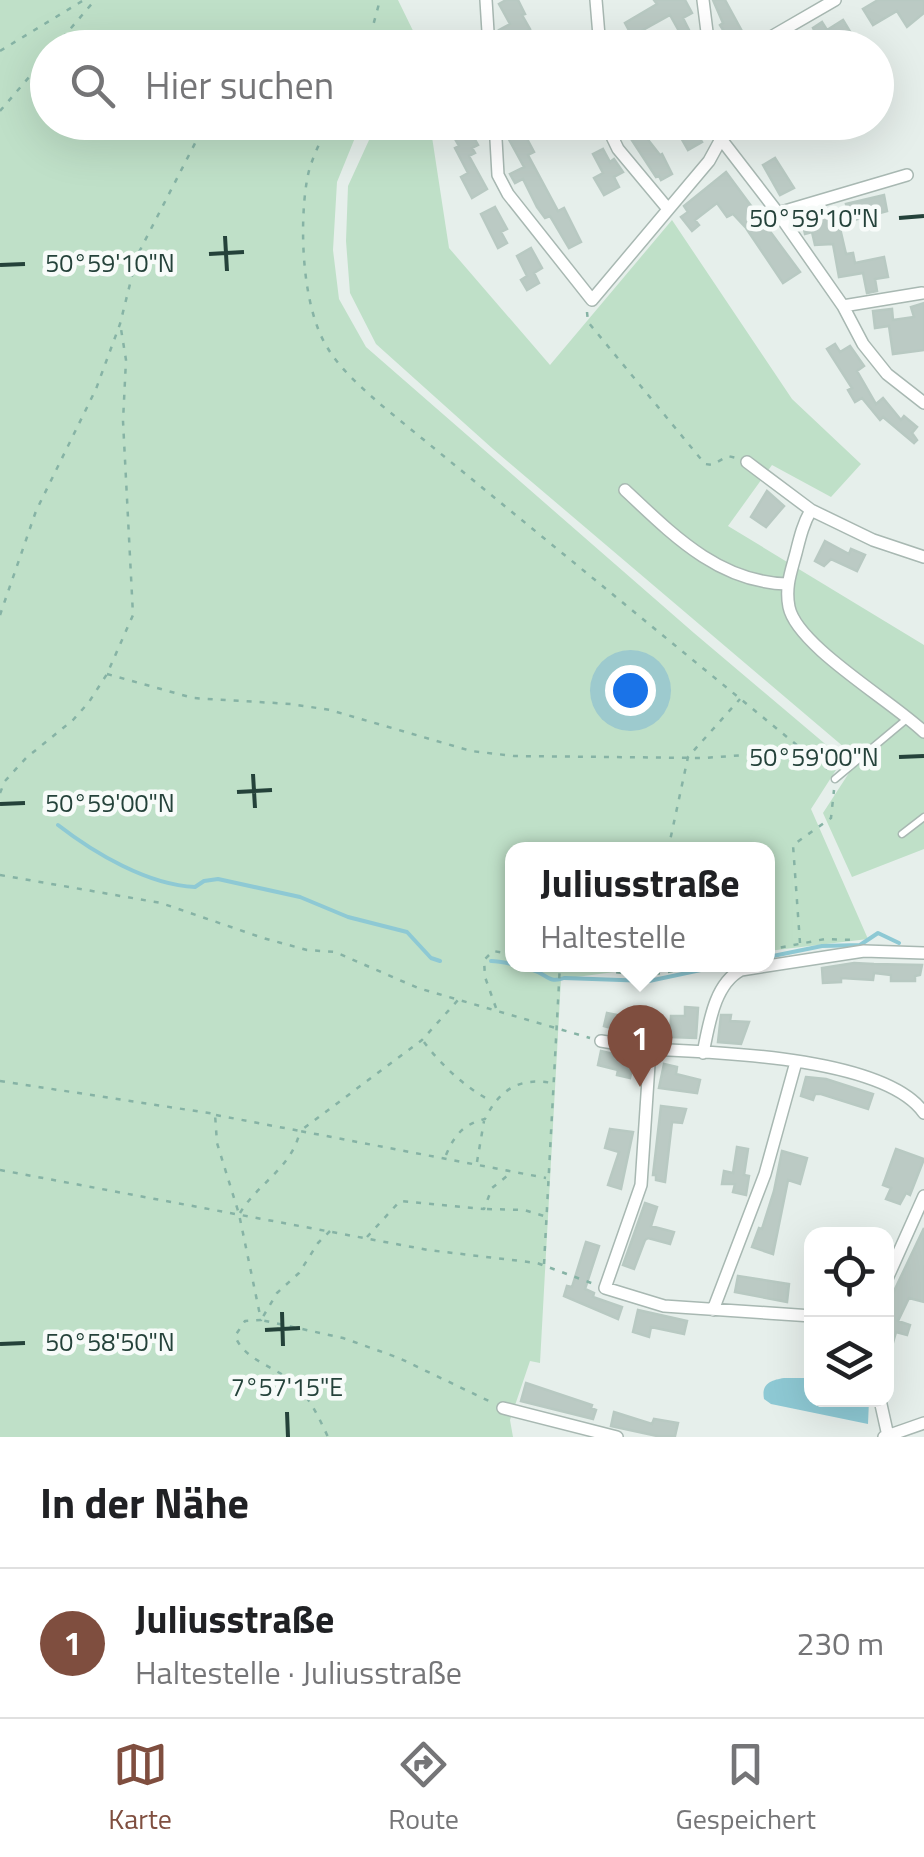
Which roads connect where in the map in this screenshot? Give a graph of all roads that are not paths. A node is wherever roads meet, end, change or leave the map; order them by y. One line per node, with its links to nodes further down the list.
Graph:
1 (486, 0): 5 (street)
2 (596, 0): 6 (street)
3 (703, 0): 7 (street)
4 (834, 0): 8 (street)
5 (488, 30)
6 (598, 30)
7 (707, 30)
8 (783, 30)
9 (495, 140): 14 (street)
10 (614, 140): 14 (street)
11 (720, 140): 14 (street)
12 (723, 140): 15 (street)
13 (907, 176): 15 (street)
14 (668, 209)
15 (778, 213): 17 (street)
16 (922, 293): 17 (street)
17 (843, 306): 18 (street)
18 (924, 404)
19 (746, 462): 21 (street)
20 (625, 490): 23 (street)
21 (811, 510): 22 (street); 23 (street)
22 (924, 557)
23 (787, 584): 24 (street)
24 (909, 717): 25 (street); 26 (lane)
25 (924, 732)
26 (835, 778)
27 (924, 817): 28 (lane)
28 (902, 834)
29 (924, 954): 30 (street)
30 (775, 965)
31 (738, 972): 34 (street)
32 (602, 1041): 33 (street)
33 (650, 1049): 34 (street); 39 (street)
34 (703, 1053): 35 (street)
35 (796, 1062): 36 (street); 39 (street)
36 (924, 1113)
37 (924, 1196): 38 (street)
38 (894, 1263)
39 (713, 1310): 40 (street)
40 (804, 1316)
41 (881, 1407): 44 (street)
42 (503, 1408): 45 (street)
43 (924, 1422): 44 (street)
44 (886, 1436)
45 (617, 1437)

